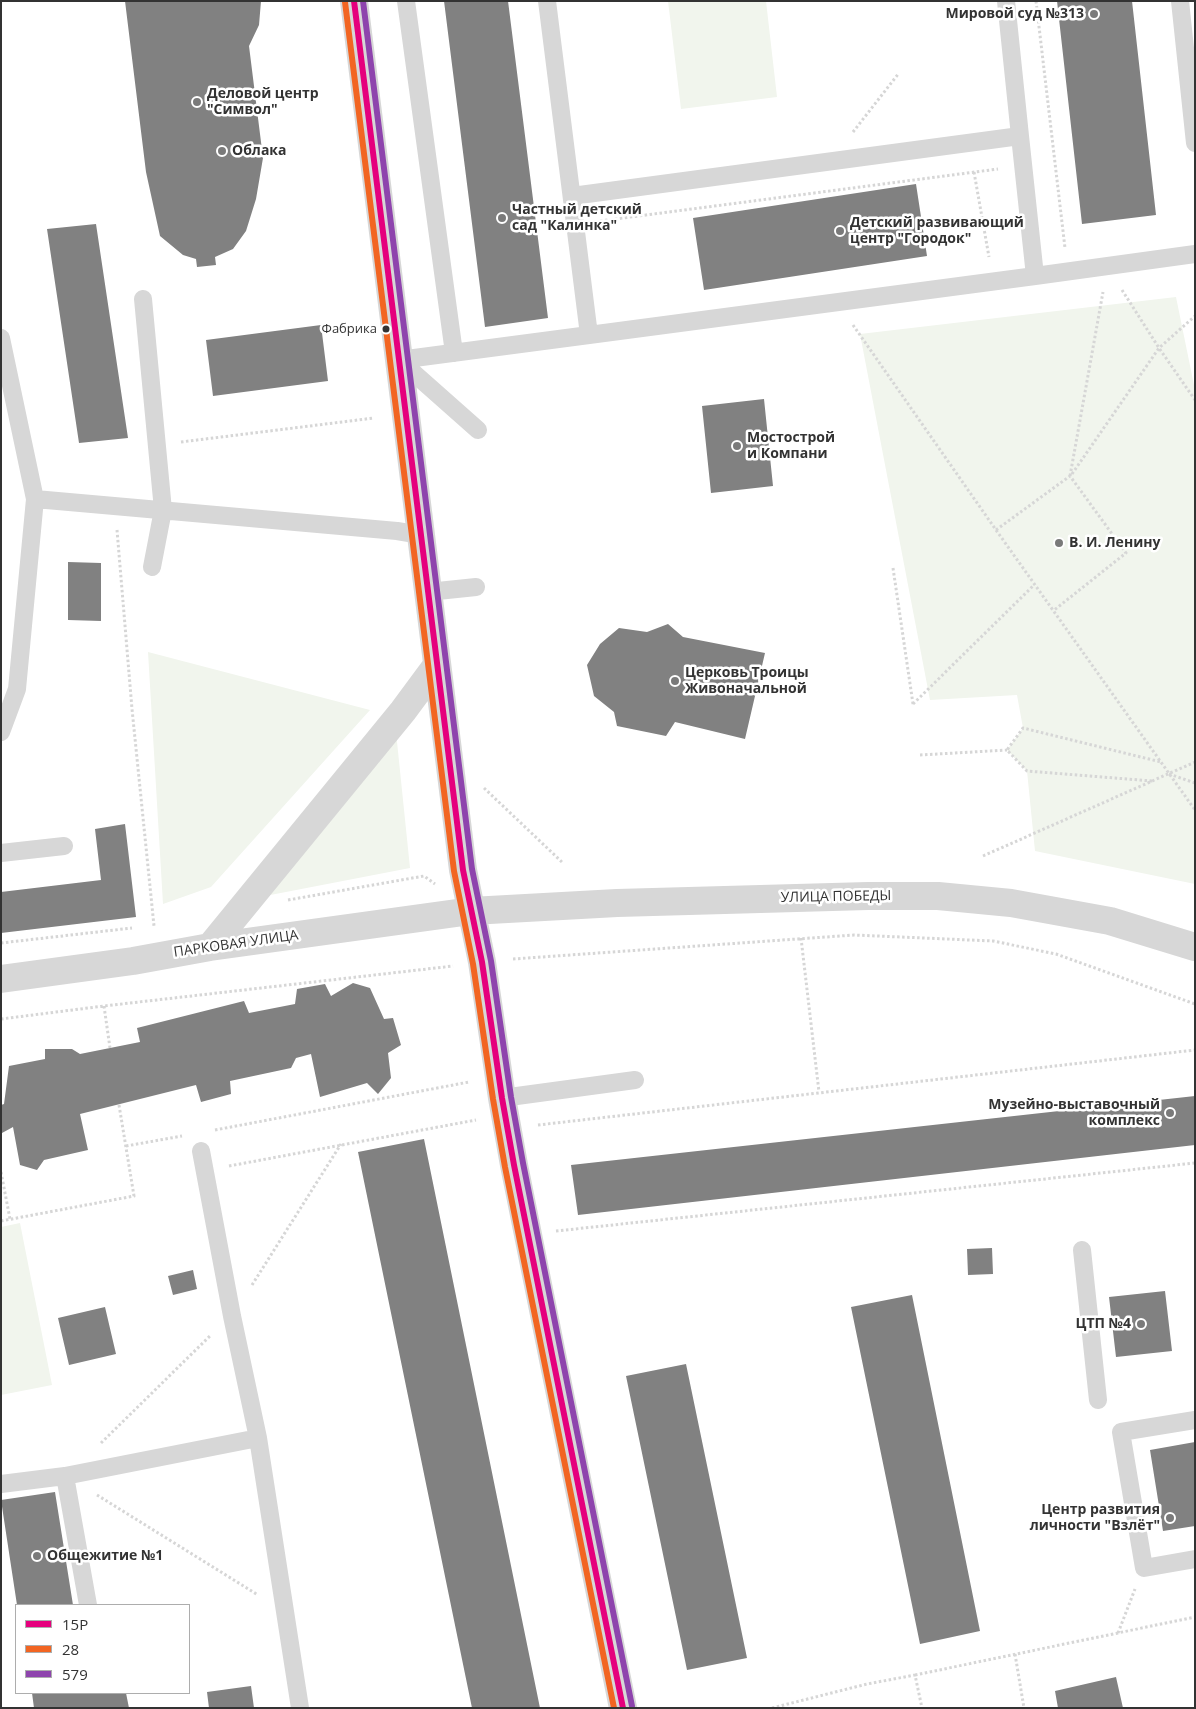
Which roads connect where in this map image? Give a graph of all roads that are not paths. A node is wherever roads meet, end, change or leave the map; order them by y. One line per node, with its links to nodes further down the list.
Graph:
1 (354, 1): 15 (street)
2 (406, 1): 14 (lane)
3 (547, 1): 8 (lane)
4 (1006, 1): 6 (lane)
5 (1180, 1): 7 (lane)
6 (1020, 136): 8 (lane); 10 (lane)
7 (1195, 143)
8 (572, 196): 12 (lane)
9 (1195, 254): 10 (lane)
10 (1035, 276): 12 (lane)
11 (143, 299): 18 (lane)
12 (589, 335): 14 (lane)
13 (1, 338): 17 (lane)
14 (454, 353): 15 (lane)
15 (399, 360): 16 (lane); 19 (street)
16 (478, 430)
17 (36, 500): 18 (lane); 24 (lane)
18 (164, 510): 19 (lane); 20 (lane)
19 (421, 536): 22 (street)
20 (152, 567)
21 (476, 587): 22 (lane)
22 (428, 592): 23 (street)
23 (437, 665): 27 (street); 28 (street)
24 (1, 732)
25 (64, 846): 26 (lane)
26 (1, 853)
27 (471, 911): 28 (street, ПАРКОВАЯ УЛИЦА); 29 (street, УЛИЦА ПОБЕДЫ); 32 (street)
28 (210, 947): 30 (street, ПАРКОВАЯ УЛИЦА)
29 (1195, 947)
30 (1, 979)
31 (635, 1080): 32 (lane)
32 (502, 1098): 43 (street)
33 (201, 1150): 37 (lane)
34 (1082, 1250): 35 (lane)
35 (1098, 1400)
36 (1195, 1420): 40 (lane)
37 (258, 1438): 38 (lane); 42 (lane)
38 (65, 1476): 39 (lane); 41 (lane)
39 (1, 1484)
40 (1195, 1559)
41 (88, 1604)
42 (300, 1708)
43 (623, 1708)

